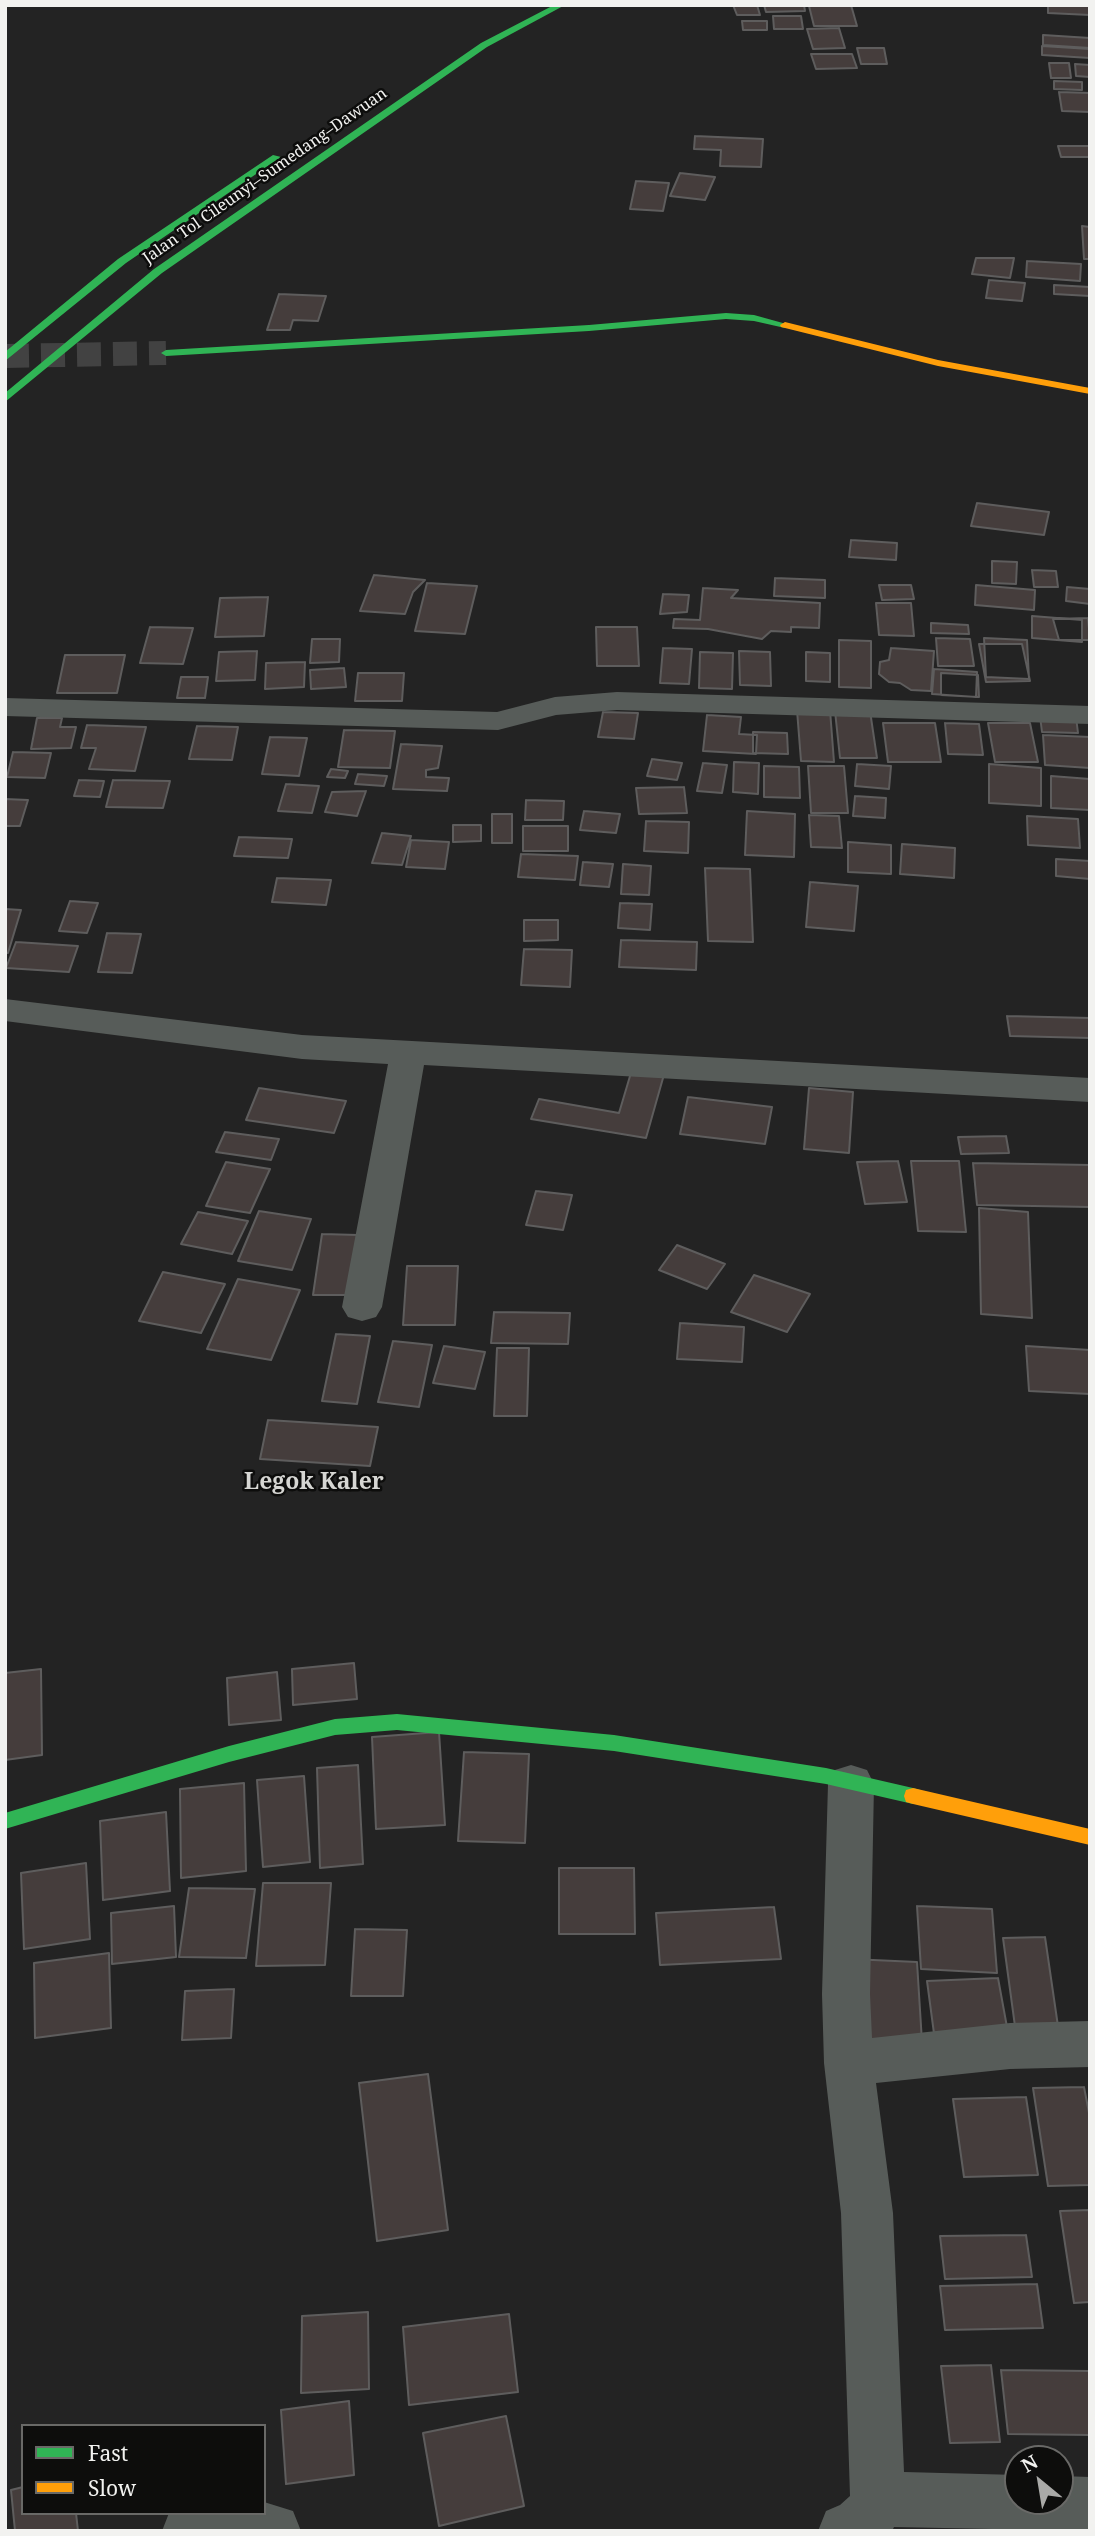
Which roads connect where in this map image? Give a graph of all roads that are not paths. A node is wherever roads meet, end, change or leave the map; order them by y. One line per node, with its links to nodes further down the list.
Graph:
1 (561, 5): 6 (main road, Jalan Tol Cileunyi–Sumedang–Dawuan)
2 (293, 145): 4 (main road, Jalan Tol Cileunyi–Sumedang–Dawuan)
3 (166, 353): 5 (main road)
4 (5, 358)
5 (1090, 391)
6 (5, 399)
7 (5, 707): 8 (street)
8 (1090, 715)
9 (5, 1010): 10 (street)
10 (408, 1053): 11 (street); 12 (street)
11 (1090, 1090)
12 (362, 1307)
13 (851, 1784): 14 (main road); 15 (main road); 17 (street)
14 (5, 1821)
15 (1090, 1837)
16 (1090, 2043): 17 (street)
17 (849, 2063): 19 (street)
18 (1090, 2505): 19 (street)
19 (862, 2515)
20 (190, 2531): 21 (street)
21 (273, 2531)

